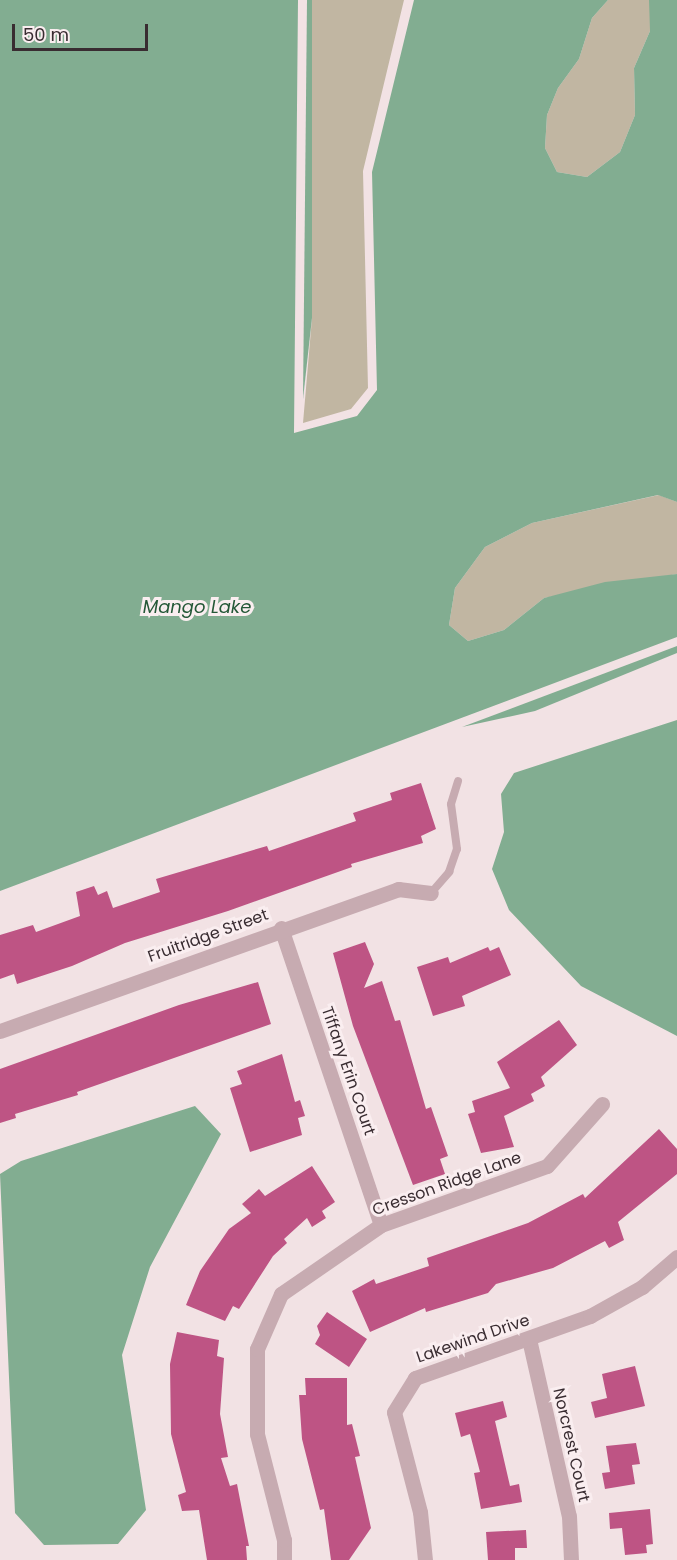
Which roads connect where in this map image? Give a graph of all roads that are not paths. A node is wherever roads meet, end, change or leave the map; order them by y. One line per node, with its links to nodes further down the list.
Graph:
1 (458, 781): 2 (lane)
2 (431, 893): 3 (street, Fruitridge Street)
3 (281, 928): 4 (street, Fruitridge Street); 6 (street, Tiffany Erin Court)
4 (0, 1031)
5 (602, 1104): 6 (street, Cresson Ridge Lane)
6 (381, 1225): 9 (street, Cresson Ridge Lane)
7 (677, 1257): 8 (street, Lakewind Drive)
8 (529, 1339): 10 (street, Lakewind Drive); 11 (street, Norcrest Court)
9 (284, 1560)
10 (425, 1560)
11 (571, 1560)

